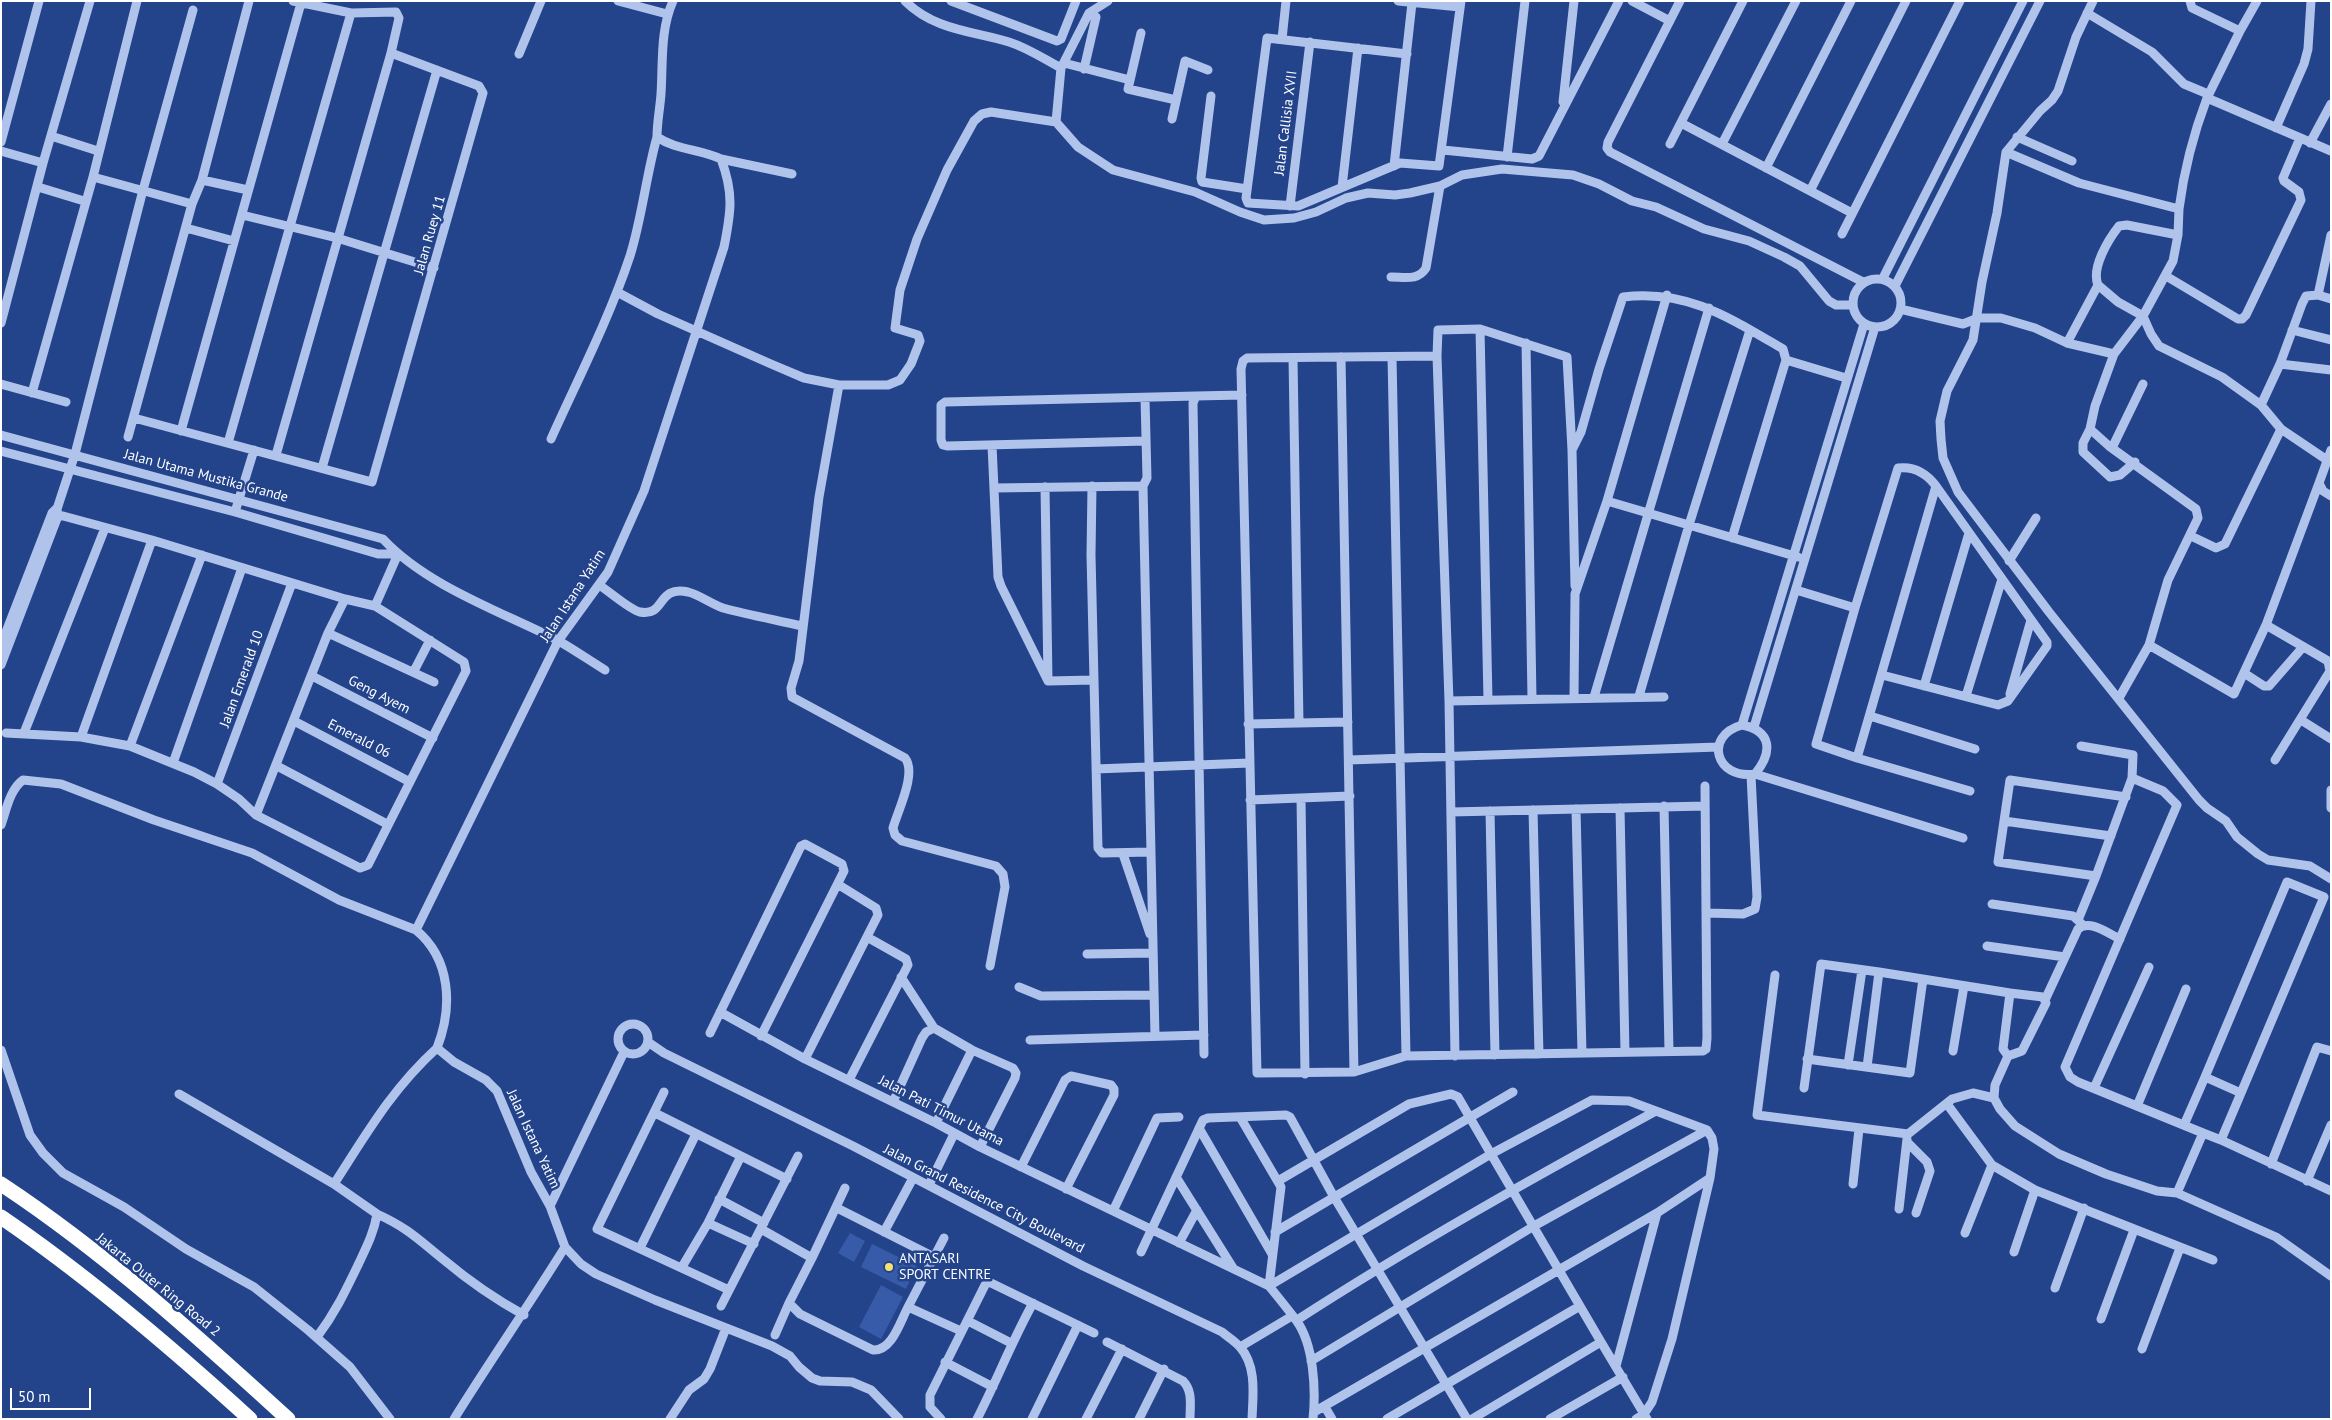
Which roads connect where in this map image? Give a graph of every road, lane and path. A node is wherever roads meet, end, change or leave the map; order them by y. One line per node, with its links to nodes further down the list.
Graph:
1 (39, 1): 67 (street)
2 (90, 1): 63 (street)
3 (136, 1): 73 (street)
4 (249, 1): 84 (street)
5 (540, 1): 47 (street)
6 (618, 1): 38 (street)
7 (672, 1): 38 (street)
8 (905, 1): 49 (street)
9 (952, 1): 10 (street)
10 (1076, 1)
11 (1108, 1): 32 (street)
12 (1286, 1): 43 (street)
13 (1398, 1): 31 (street)
14 (1525, 1): 76 (street)
15 (1574, 1): 58 (street)
16 (1619, 1): 58 (street)
17 (1632, 1): 40 (street)
18 (1680, 1): 40 (street)
19 (1743, 1): 61 (street)
20 (1796, 1): 70 (street)
21 (1851, 1): 81 (street)
22 (1906, 1): 91 (street)
23 (1960, 1): 96 (street)
24 (2022, 1): 35 (street); 109 (street)
25 (2040, 1): 35 (street)
26 (2093, 1): 37 (street)
27 (2190, 1): 41 (street)
28 (2256, 1): 41 (street)
29 (2311, 1): 62 (street)
30 (297, 2): 36 (street); 90 (street)
31 (1412, 3): 33 (street); 48 (street)
32 (1095, 4): 49 (street)
33 (1461, 4): 71 (street)
34 (193, 10): 89 (street)
35 (2036, 10): 112 (street)
36 (351, 13): 46 (street); 98 (street)
37 (2087, 13): 55 (street); 65 (street)
38 (667, 14): 64 (street)
39 (1096, 17): 50 (street)
40 (1670, 21): 110 (street)
41 (2240, 31): 55 (street)
42 (1141, 33): 53 (street)
43 (1282, 39): 44 (street); 88 (street)
44 (1310, 42): 45 (street); 94 (street, Jalan Callisia XVII)
45 (1358, 48): 48 (street); 87 (street)
46 (391, 53): 51 (street, Jalan Ruey 11); 103 (street)
47 (519, 54)
48 (1406, 54): 80 (street)
49 (1063, 65): 50 (street); 60 (street)
50 (1084, 68): 53 (street)
51 (437, 70): 105 (street); 106 (street, Jalan Ruey 11)
52 (1208, 70): 56 (street)
53 (1130, 80): 56 (street)
54 (1211, 96): 88 (street)
55 (2207, 96): 62 (street); 95 (street)
56 (1176, 100): 59 (street)
57 (2331, 104): 68 (street)
58 (1562, 108): 76 (street)
59 (1172, 119)
60 (1056, 122): 85 (street); 143 (street)
61 (1681, 123): 69 (street); 70 (street)
62 (2276, 128): 66 (street)
63 (51, 136): 73 (street); 79 (street)
64 (657, 137): 77 (street); 113 (street)
65 (2017, 137): 75 (street); 78 (street)
66 (2300, 138): 68 (street); 107 (street)
67 (1, 142)
68 (2310, 142): 74 (street)
69 (1670, 144)
70 (1722, 144): 81 (street)
71 (1443, 150): 76 (street); 80 (street)
72 (1, 151): 79 (street)
73 (98, 151): 83 (street)
74 (2331, 151)
75 (2006, 152): 95 (street); 121 (street)
76 (1507, 157)
77 (721, 159): 82 (street); 128 (street, Jalan Istana Yatim)
78 (2072, 161)
79 (43, 163): 86 (street)
80 (1394, 166): 87 (street)
81 (1766, 168): 91 (street)
82 (792, 174)
83 (92, 177): 89 (street); 92 (street)
84 (202, 180): 90 (street); 93 (street)
85 (1440, 186): 108 (street); 117 (street)
86 (38, 187): 92 (street); 122 (street)
87 (1342, 187): 94 (street)
88 (1247, 189): 94 (street)
89 (143, 190): 93 (street); 165 (street)
90 (248, 190): 97 (street)
91 (1810, 191): 96 (street)
92 (84, 201): 144 (street)
93 (192, 204): 99 (street)
94 (1290, 206)
95 (2179, 209): 101 (street)
96 (1852, 213): 100 (street)
97 (242, 215): 98 (street); 104 (street)
98 (290, 226): 103 (street); 158 (street)
99 (186, 228): 104 (street); 150 (street)
100 (1842, 234)
101 (2178, 235): 107 (street); 111 (street)
102 (2331, 235): 115 (street)
103 (337, 238): 105 (street); 166 (street)
104 (234, 241): 153 (street)
105 (383, 254): 106 (street); 170 (street)
106 (434, 268): 170 (street, Jalan Ruey 11)
107 (2166, 276): 120 (street)
108 (1391, 277)
109 (1883, 278): 110 (street); 112 (street)
110 (1863, 282): 117 (street)
111 (2098, 285): 120 (street); 131 (street)
112 (1895, 286): 119 (street)
113 (617, 292): 128 (street); 156 (street)
114 (1667, 295): 118 (street); 162 (street); 179 (street)
115 (2318, 295): 116 (street); 127 (street)
116 (2331, 299)
117 (1852, 306): 123 (street)
118 (1710, 308): 126 (street); 182 (street)
119 (1900, 309): 121 (street); 124 (street)
120 (2143, 316): 132 (street); 149 (street)
121 (1978, 318): 131 (street); 194 (street)
122 (1, 323)
123 (1864, 324): 124 (street); 140 (street)
124 (1874, 327): 193 (street)
125 (1480, 329): 130 (street); 134 (street); 230 (street)
126 (1750, 330): 137 (street); 184 (street)
127 (2292, 330): 129 (street); 138 (street)
128 (697, 332): 143 (street); 198 (street, Jalan Istana Yatim)
129 (2331, 340)
130 (1526, 343): 162 (street); 229 (street)
131 (2067, 343): 132 (street)
132 (2114, 354): 151 (street)
133 (1392, 356): 134 (street); 135 (street); 252 (street)
134 (1437, 356): 231 (street)
135 (1342, 357): 136 (street); 236 (street)
136 (1293, 358): 145 (street); 237 (street)
137 (1786, 360): 140 (street); 188 (street)
138 (2280, 364): 139 (street); 149 (street)
139 (2331, 370)
140 (1846, 378): 192 (street)
141 (1, 384): 144 (street)
142 (2143, 384): 160 (street)
143 (839, 385): 206 (street)
144 (32, 393): 148 (street)
145 (1242, 395): 146 (street); 238 (street)
146 (1196, 396): 147 (street); 257 (street)
147 (1145, 398): 157 (street); 159 (street)
148 (66, 402)
149 (2261, 405): 152 (street)
150 (134, 418): 153 (street); 155 (street)
151 (2090, 429): 160 (street); 168 (street)
152 (2281, 429): 167 (street); 187 (street)
153 (181, 431): 158 (street)
154 (1, 435): 165 (street, Jalan Utama Mustika Grande)
155 (128, 438)
156 (550, 439)
157 (1146, 441): 159 (street); 173 (street)
158 (228, 443): 161 (street)
159 (992, 444): 176 (street)
160 (2112, 448): 168 (street)
161 (254, 450): 166 (street); 178 (street)
162 (1572, 450): 200 (street)
163 (2331, 450): 167 (street)
164 (1, 451): 169 (street, Jalan Utama Mustika Grande)
165 (75, 454): 169 (street); 178 (street, Jalan Utama Mustika Grande)
166 (276, 455): 170 (street)
167 (2327, 460): 171 (street)
168 (2135, 462): 187 (street)
169 (71, 468): 180 (street); 181 (street, Jalan Utama Mustika Grande)
170 (322, 468)
171 (2319, 483): 177 (street); 205 (street)
172 (1092, 486): 173 (street); 175 (street); 219 (street)
173 (1143, 486): 259 (street)
174 (1936, 486): 186 (street); 203 (street); 217 (street)
175 (1044, 487): 176 (street); 220 (street)
176 (994, 488): 220 (street)
177 (2331, 496)
178 (240, 499): 181 (street); 190 (street, Jalan Utama Mustika Grande)
179 (1606, 501): 182 (street); 200 (street)
180 (56, 512): 185 (street); 211 (street); 213 (street)
181 (235, 512): 190 (street, Jalan Utama Mustika Grande)
182 (1648, 513): 184 (street); 225 (street)
183 (2036, 518): 194 (street)
184 (1689, 525): 188 (street); 223 (street)
185 (105, 528): 189 (street); 242 (street)
186 (1969, 533): 196 (street); 222 (street)
187 (2191, 536): 210 (street)
188 (1732, 538): 192 (street)
189 (152, 540): 191 (street); 243 (street)
190 (398, 554): 202 (street); 209 (street, Jalan Utama Mustika Grande)
191 (202, 555): 195 (street); 246 (street)
192 (1794, 556): 193 (street); 239 (street)
193 (1806, 559): 199 (street)
194 (2009, 561): 228 (street)
195 (242, 568): 197 (street); 255 (street)
196 (2002, 579): 204 (street); 224 (street)
197 (292, 583): 201 (street); 264 (street, Jalan Emerald 10)
198 (599, 585): 206 (street); 209 (street, Jalan Istana Yatim)
199 (1796, 590): 203 (street); 240 (street)
200 (1575, 594): 227 (street)
201 (345, 599): 202 (street); 207 (street)
202 (376, 606): 208 (street)
203 (1855, 608): 251 (street)
204 (2031, 620): 232 (street); 232 (street)
205 (2266, 625): 212 (street); 216 (street)
206 (802, 626): 302 (street)
207 (328, 634): 215 (street); 218 (street)
208 (430, 640): 215 (street); 244 (street)
209 (558, 641): 214 (street, Jalan Utama Mustika Grande); 294 (street, Jalan Istana Yatim)
210 (2149, 645): 216 (street); 228 (street)
211 (1, 646)
212 (2303, 647): 216 (street); 234 (street)
213 (1, 665)
214 (605, 670)
215 (414, 671): 221 (street)
216 (2244, 673)
217 (1882, 675): 222 (street); 233 (street)
218 (312, 676): 235 (street); 244 (street, Geng Ayem)
219 (1094, 680): 220 (street); 260 (street)
220 (1048, 681)
221 (434, 682)
222 (1924, 686): 224 (street)
223 (1639, 696): 225 (street); 226 (street)
224 (1966, 696): 232 (street)
225 (1594, 697): 227 (street)
226 (1664, 697)
227 (1574, 698): 229 (street)
228 (2119, 698): 289 (street)
229 (1532, 699): 230 (street)
230 (1488, 700): 231 (street)
231 (1449, 701): 250 (street)
232 (2008, 701)
233 (1870, 716): 249 (street); 251 (street)
234 (2301, 720): 245 (street); 254 (street)
235 (294, 721): 258 (street); 263 (street, Emerald 06)
236 (1348, 722): 237 (street); 253 (street)
237 (1299, 723): 238 (street)
238 (1248, 724): 256 (street)
239 (1742, 725): 240 (street); 248 (street)
240 (1754, 727): 261 (street)
241 (6, 733): 242 (street)
242 (24, 733): 243 (street)
243 (81, 737): 246 (street)
244 (433, 738): 263 (street)
245 (2331, 739)
246 (130, 746): 255 (street)
247 (2081, 746): 262 (street)
248 (1718, 747): 250 (street); 261 (street)
249 (1975, 749)
250 (1450, 757): 252 (street); 279 (street)
251 (1857, 758): 267 (street)
252 (1400, 759): 253 (street); 335 (street)
253 (1349, 760): 268 (street)
254 (2275, 760)
255 (173, 763): 264 (street)
256 (1249, 763): 257 (street); 271 (street)
257 (1199, 765): 259 (street); 318 (street)
258 (277, 766): 280 (street); 282 (street)
259 (1149, 766): 260 (street); 286 (street)
260 (1096, 769): 287 (street)
261 (1753, 774): 285 (street); 292 (street)
262 (2132, 778): 269 (street); 296 (street)
263 (410, 782): 282 (street)
264 (217, 784): 280 (street)
265 (1705, 786): 273 (street)
266 (2331, 790): 276 (street)
267 (1970, 791)
268 (1350, 796): 270 (street); 342 (street)
269 (2126, 797): 281 (street); 284 (street)
270 (1300, 798): 271 (street); 343 (street)
271 (1250, 800): 343 (street)
272 (1664, 806): 273 (street); 275 (street); 326 (street)
273 (1705, 806): 292 (street)
274 (1576, 808): 275 (street); 277 (street); 331 (street)
275 (1620, 808): 330 (street)
276 (2331, 808)
277 (1533, 810): 278 (street); 333 (street)
278 (1490, 811): 279 (street); 334 (street)
279 (1451, 812): 336 (street)
280 (256, 815): 282 (street)
281 (2004, 821): 284 (street); 288 (street)
282 (387, 824)
283 (1, 825): 294 (street)
284 (2111, 836): 288 (street)
285 (1962, 838)
286 (1151, 852): 287 (street); 297 (street)
287 (1123, 854): 297 (street)
288 (2096, 876): 293 (street)
289 (2331, 880)
290 (839, 885): 295 (street); 315 (street); 319 (street)
291 (1992, 904): 293 (street)
292 (1706, 913): 326 (street)
293 (2080, 923): 296 (street); 301 (street)
294 (416, 930): 323 (street)
295 (867, 937): 307 (street); 338 (street)
296 (2120, 939): 347 (street)
297 (1153, 942): 299 (street)
298 (1987, 946): 301 (street)
299 (1153, 953): 300 (street); 313 (street)
300 (1086, 954)
301 (2065, 957): 314 (street)
302 (990, 966)
303 (2149, 968): 347 (street)
304 (1862, 970): 305 (street); 339 (street); 340 (street)
305 (1879, 972): 308 (street); 341 (street)
306 (1775, 975): 365 (street)
307 (901, 977): 316 (street); 345 (street)
308 (1923, 979): 309 (street); 341 (street)
309 (1964, 986): 312 (street); 327 (street)
310 (1019, 987): 313 (street)
311 (2186, 989): 355 (street)
312 (2010, 993): 314 (street); 337 (street)
313 (1154, 995): 320 (street)
314 (2045, 1000): 337 (street)
315 (720, 1012): 317 (street); 319 (street, Jalan Pati Timur Utama)
316 (934, 1028): 325 (street); 353 (street)
317 (710, 1033)
318 (1204, 1035): 320 (street); 332 (street)
319 (761, 1036): 338 (street, Jalan Pati Timur Utama)
320 (1155, 1036): 321 (street)
321 (1030, 1040)
322 (648, 1042): 329 (street); 329 (street, Jalan Grand Residence City Boulevard); 382 (street, Jalan Grand Residence City Boulevard)
323 (438, 1048): 387 (street); 398 (street, Jalan Istana Yatim)
324 (1, 1050): 452 (street)
325 (972, 1050): 361 (street); 372 (street)
326 (1669, 1051): 330 (street)
327 (1953, 1051)
328 (2331, 1051): 377 (street)
329 (624, 1052): 398 (street)
330 (1625, 1052): 331 (street)
331 (1582, 1053): 333 (street)
332 (1204, 1054)
333 (1539, 1054): 334 (street)
334 (1495, 1055): 336 (street)
335 (1406, 1056): 336 (street); 342 (street)
336 (1454, 1056)
337 (2008, 1056): 352 (street)
338 (805, 1059): 345 (street, Jalan Pati Timur Utama)
339 (1807, 1059): 340 (street); 346 (street)
340 (1848, 1065): 341 (street)
341 (1867, 1067)
342 (1354, 1072): 343 (street)
343 (1306, 1074)
344 (2205, 1077): 350 (street); 350 (street); 362 (street)
345 (848, 1080): 353 (street, Jalan Pati Timur Utama)
346 (1804, 1088)
347 (2094, 1088): 355 (street)
348 (664, 1092): 357 (street)
349 (1513, 1092): 360 (street)
350 (2241, 1093): 371 (street)
351 (179, 1094): 387 (street)
352 (1994, 1098): 354 (street); 395 (street)
353 (893, 1102): 361 (street, Jalan Pati Timur Utama)
354 (1946, 1104): 370 (street); 378 (street)
355 (2137, 1106): 362 (street)
356 (1654, 1112): 366 (street); 373 (street); 392 (street)
357 (655, 1113): 368 (street); 421 (street)
358 (1240, 1116): 364 (street); 376 (street); 384 (street)
359 (1179, 1117): 403 (street)
360 (1470, 1117): 373 (street); 376 (street); 396 (street)
361 (936, 1123): 369 (street, Jalan Pati Timur Utama)
362 (2184, 1125): 367 (street)
363 (2331, 1125): 385 (street)
364 (1199, 1128): 380 (street); 425 (street)
365 (1859, 1129): 370 (street); 388 (street)
366 (1707, 1130): 383 (street); 410 (street)
367 (2203, 1133): 371 (street); 395 (street)
368 (696, 1134): 374 (street); 421 (street)
369 (954, 1134): 372 (street, Jalan Pati Timur Utama); 389 (street)
370 (1907, 1138): 400 (street); 405 (street)
371 (2221, 1140): 377 (street)
372 (980, 1147): 379 (street, Jalan Pati Timur Utama)
373 (1491, 1154): 392 (street); 415 (street)
374 (741, 1156): 381 (street); 397 (street)
375 (798, 1156): 381 (street)
376 (1314, 1160): 384 (street); 396 (street)
377 (2270, 1164): 385 (street)
378 (1992, 1165): 393 (street); 416 (street)
379 (1021, 1167): 391 (street, Jalan Pati Timur Utama); 391 (street)
380 (1176, 1177): 402 (street); 411 (street)
381 (786, 1178): 409 (street)
382 (913, 1178): 389 (street, Jalan Grand Residence City Boulevard); 413 (street)
383 (1710, 1178): 404 (street); 469 (street)
384 (1278, 1181): 414 (street)
385 (2308, 1181): 394 (street)
386 (1, 1184): 471 (highway, Jakarta Outer Ring Road 2)
387 (334, 1184): 406 (street)
388 (1853, 1184)
389 (929, 1185): 456 (street, Jalan Grand Residence City Boulevard)
390 (845, 1188): 399 (street)
391 (1066, 1189): 403 (street, Jalan Pati Timur Utama)
392 (1512, 1189): 410 (street); 430 (street)
393 (2035, 1190): 401 (street); 424 (street)
394 (2331, 1191)
395 (2177, 1193): 433 (street)
396 (1334, 1197): 414 (street); 415 (street)
397 (719, 1199): 408 (street); 409 (street)
398 (550, 1206): 420 (street, Jalan Istana Yatim)
399 (837, 1208): 413 (street); 427 (street)
400 (1899, 1208)
401 (2084, 1208): 412 (street); 435 (street)
402 (1196, 1210): 418 (street); 431 (street)
403 (1113, 1211): 411 (street, Jalan Pati Timur Utama)
404 (1657, 1213): 432 (street); 462 (street)
405 (1916, 1213)
406 (377, 1214): 443 (street); 452 (street)
407 (1, 1217): 470 (highway)
408 (708, 1223): 419 (street); 429 (street)
409 (762, 1226): 419 (street); 427 (street)
410 (1534, 1226): 432 (street); 440 (street)
411 (1151, 1230): 418 (street, Jalan Pati Timur Utama); 423 (street)
412 (2134, 1230): 422 (street); 445 (street)
413 (884, 1232): 426 (street)
414 (1275, 1232): 425 (street)
415 (1357, 1233): 430 (street); 434 (street)
416 (1965, 1233)
417 (944, 1238): 426 (street)
418 (1179, 1243): 431 (street, Jalan Pati Timur Utama)
419 (754, 1244): 436 (street)
420 (565, 1247): 443 (street); 448 (street)
421 (640, 1248): 429 (street)
422 (2180, 1248): 428 (street); 459 (street)
423 (1141, 1252)
424 (2014, 1252)
425 (1272, 1254): 434 (street)
426 (934, 1257): 442 (street)
427 (812, 1258): 437 (street)
428 (2213, 1260)
429 (682, 1267): 436 (street)
430 (1378, 1268): 440 (street); 444 (street)
431 (1233, 1269): 434 (street, Jalan Pati Timur Utama)
432 (1560, 1270): 441 (street); 457 (street)
433 (2331, 1276)
434 (1269, 1286): 444 (street)
435 (2055, 1288)
436 (730, 1290): 439 (street)
437 (789, 1303): 442 (street); 451 (street)
438 (1033, 1303): 446 (street); 447 (street); 455 (street)
439 (721, 1306)
440 (1400, 1306): 457 (street); 460 (street)
441 (1580, 1306): 454 (street); 465 (street)
442 (908, 1307): 449 (street)
443 (524, 1314): 473 (street)
444 (1294, 1318): 456 (street); 460 (street)
445 (2100, 1319)
446 (968, 1321): 449 (street); 455 (street)
447 (1078, 1325): 450 (street); 478 (street)
448 (726, 1328): 474 (street); 475 (street)
449 (961, 1331): 461 (street)
450 (1094, 1333)
451 (775, 1335)
452 (317, 1337): 472 (street)
453 (1107, 1342): 458 (street)
454 (1601, 1342): 462 (street); 486 (street)
455 (1011, 1343): 466 (street)
456 (1240, 1347): 482 (street, Jalan Grand Residence City Boulevard)
457 (1425, 1348): 465 (street); 467 (street)
458 (1122, 1349): 463 (street); 479 (street)
459 (2142, 1349)
460 (1311, 1361): 468 (street)
461 (945, 1362): 466 (street); 476 (street)
462 (1616, 1366): 464 (street)
463 (1164, 1370): 480 (street); 481 (street)
464 (1623, 1377): 469 (street); 487 (street)
465 (1448, 1384): 484 (street); 485 (street)
466 (993, 1387): 477 (street)
467 (1325, 1407): 468 (street); 483 (street)
468 (1314, 1416)
469 (1642, 1417)
470 (250, 1419)
471 (288, 1419)
472 (390, 1419)
473 (454, 1419)
474 (670, 1419)
475 (899, 1419)
476 (941, 1419)
477 (977, 1419)
478 (1032, 1419)
479 (1086, 1419)
480 (1139, 1419)
481 (1190, 1419)
482 (1252, 1419)
483 (1332, 1419)
484 (1387, 1419)
485 (1467, 1419)
486 (1472, 1419)
487 (1550, 1419)

